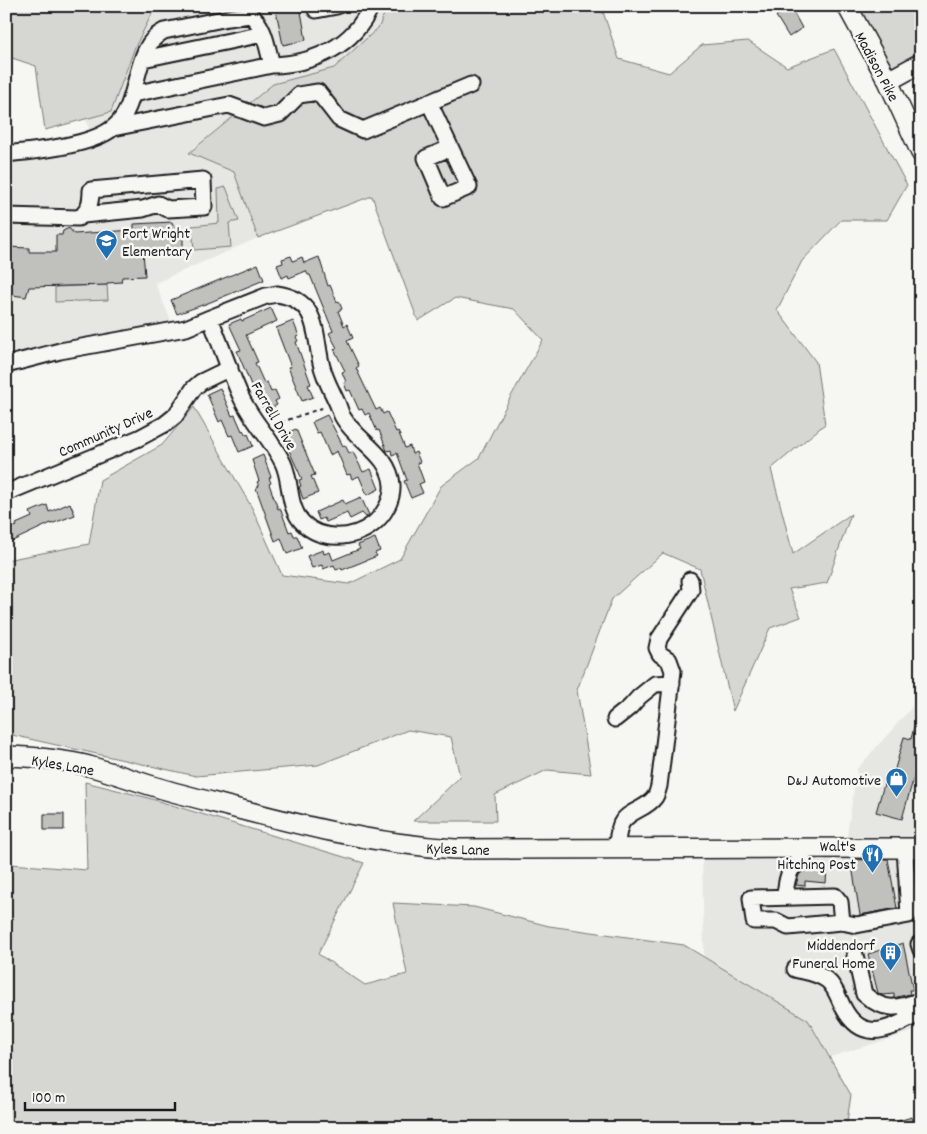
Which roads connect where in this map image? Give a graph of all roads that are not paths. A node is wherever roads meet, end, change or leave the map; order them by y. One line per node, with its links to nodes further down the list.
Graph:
1 (338, 6): 4 (street)
2 (371, 6): 8 (street)
3 (847, 6): 9 (main road, Madison Pike)
4 (316, 10)
5 (263, 34): 6 (street); 6 (street); 8 (street)
6 (143, 59): 11 (street)
7 (921, 63): 9 (main road)
8 (272, 65): 11 (street)
9 (888, 81): 15 (main road, Madison Pike)
10 (471, 85): 12 (street)
11 (133, 94): 13 (street)
12 (429, 102): 13 (street); 14 (street)
13 (113, 128): 16 (street)
14 (450, 148)
15 (921, 153)
16 (6, 154)
17 (83, 215): 17 (street); 18 (street)
18 (6, 216)
19 (210, 318): 20 (street, Farrell Drive); 21 (street, Farrell Drive); 21 (street, Farrell Drive)
20 (6, 365)
21 (230, 368): 22 (street, Community Drive)
22 (6, 492)
23 (690, 580): 24 (street)
24 (672, 683): 25 (street); 27 (street)
25 (615, 719)
26 (6, 756): 27 (main road, Kyles Lane)
27 (617, 848): 29 (main road, Kyles Lane)
28 (913, 848): 29 (main road, Kyles Lane); 31 (street)
29 (802, 849): 30 (street)
30 (785, 897): 32 (street); 32 (street)
31 (915, 914): 32 (street)
32 (842, 922)
33 (855, 955): 35 (street)
34 (795, 969): 36 (street)
35 (921, 1000)
36 (921, 1013)

